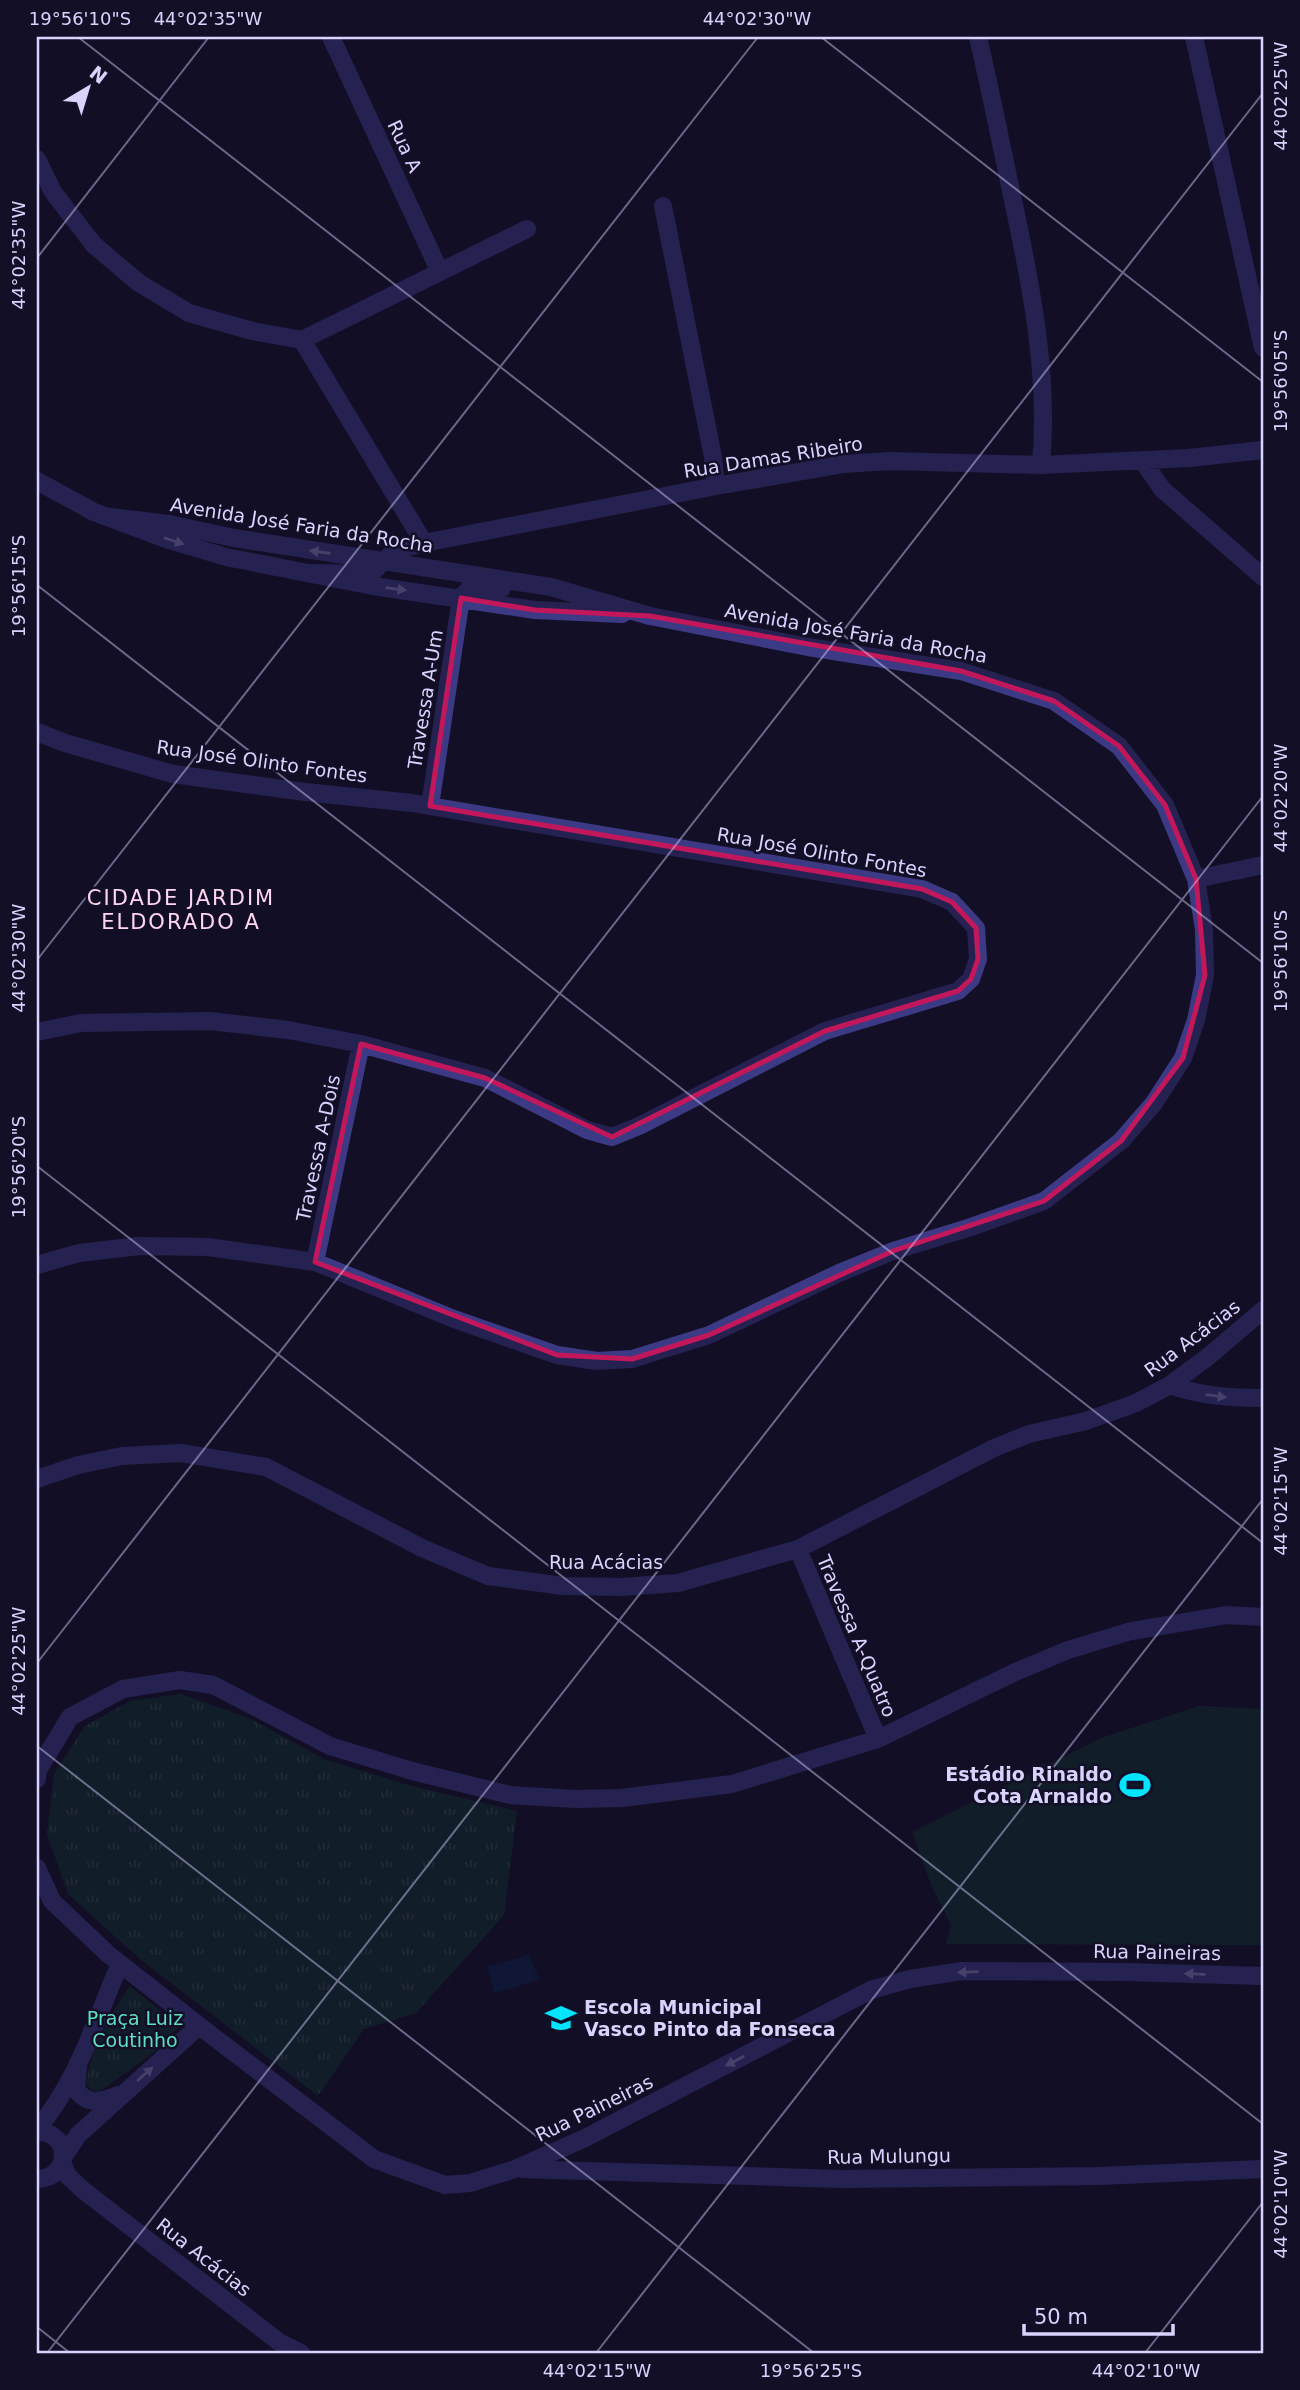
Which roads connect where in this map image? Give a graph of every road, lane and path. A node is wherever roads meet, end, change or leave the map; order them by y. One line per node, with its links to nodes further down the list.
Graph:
1 (331, 37): 7 (street, Rua A)
2 (978, 37): 12 (street)
3 (1194, 37): 9 (street)
4 (37, 159): 8 (street)
5 (663, 206): 14 (street)
6 (527, 229): 7 (street)
7 (440, 272): 8 (street)
8 (302, 340): 16 (street)
9 (1263, 348)
10 (1263, 450): 11 (street, Rua Damas Ribeiro)
11 (1142, 460): 12 (street, Rua Damas Ribeiro); 19 (street)
12 (1041, 465): 14 (street, Rua Damas Ribeiro)
13 (37, 481): 15 (street, Avenida José Faria da Rocha)
14 (716, 486): 16 (street, Rua Damas Ribeiro)
15 (110, 517): 17 (street, Avenida José Faria da Rocha, one-way to 15); 18 (street, Avenida José Faria da Rocha, one-way to 18)
16 (424, 543): 17 (street, Rua Damas Ribeiro)
17 (383, 560): 18 (street, Rua Damas Ribeiro); 20 (street, Avenida José Faria da Rocha)
18 (309, 573): 21 (street, Avenida José Faria da Rocha, one-way to 21)
19 (1263, 577)
20 (551, 587): 21 (street); 22 (street, Avenida José Faria da Rocha)
21 (461, 598): 22 (street, Avenida José Faria da Rocha); 24 (street, Travessa A-Um)
22 (650, 616): 26 (street, Avenida José Faria da Rocha)
23 (37, 732): 24 (street, Rua José Olinto Fontes)
24 (430, 806): 28 (street, Rua José Olinto Fontes)
25 (1263, 865): 26 (street)
26 (1196, 879): 29 (street, Avenida José Faria da Rocha)
27 (37, 1032): 28 (street, Rua José Olinto Fontes)
28 (361, 1044): 29 (street, Travessa A-Dois)
29 (315, 1262): 30 (street, Avenida José Faria da Rocha)
30 (37, 1265)
31 (1263, 1310): 32 (street, Rua Acácias)
32 (1170, 1385): 33 (street, one-way to 33); 35 (street, Rua Acácias)
33 (1263, 1398)
34 (37, 1479): 35 (street, Rua Acácias)
35 (798, 1549): 37 (street, Travessa A-Quatro)
36 (1263, 1617): 37 (street)
37 (878, 1739): 38 (street)
38 (37, 1779)
39 (37, 1868): 40 (street, Rua Paineiras)
40 (120, 1964): 42 (street, Rua Paineiras); 43 (street)
41 (1263, 1976): 47 (street, Rua Paineiras, one-way to 47)
42 (199, 2026): 44 (street, one-way to 42); 47 (street, Rua Paineiras)
43 (79, 2061): 44 (street); 45 (street)
44 (125, 2092): 46 (street)
45 (37, 2130): 46 (street, Rua Acácias)
46 (63, 2159): 49 (street); 50 (street, Rua Acácias)
47 (515, 2169): 48 (street, Rua Mulungu)
48 (1263, 2169)
49 (40, 2180): 50 (street, Rua Acácias)
50 (83, 2190): 51 (street, Rua Acácias)
51 (301, 2353)

